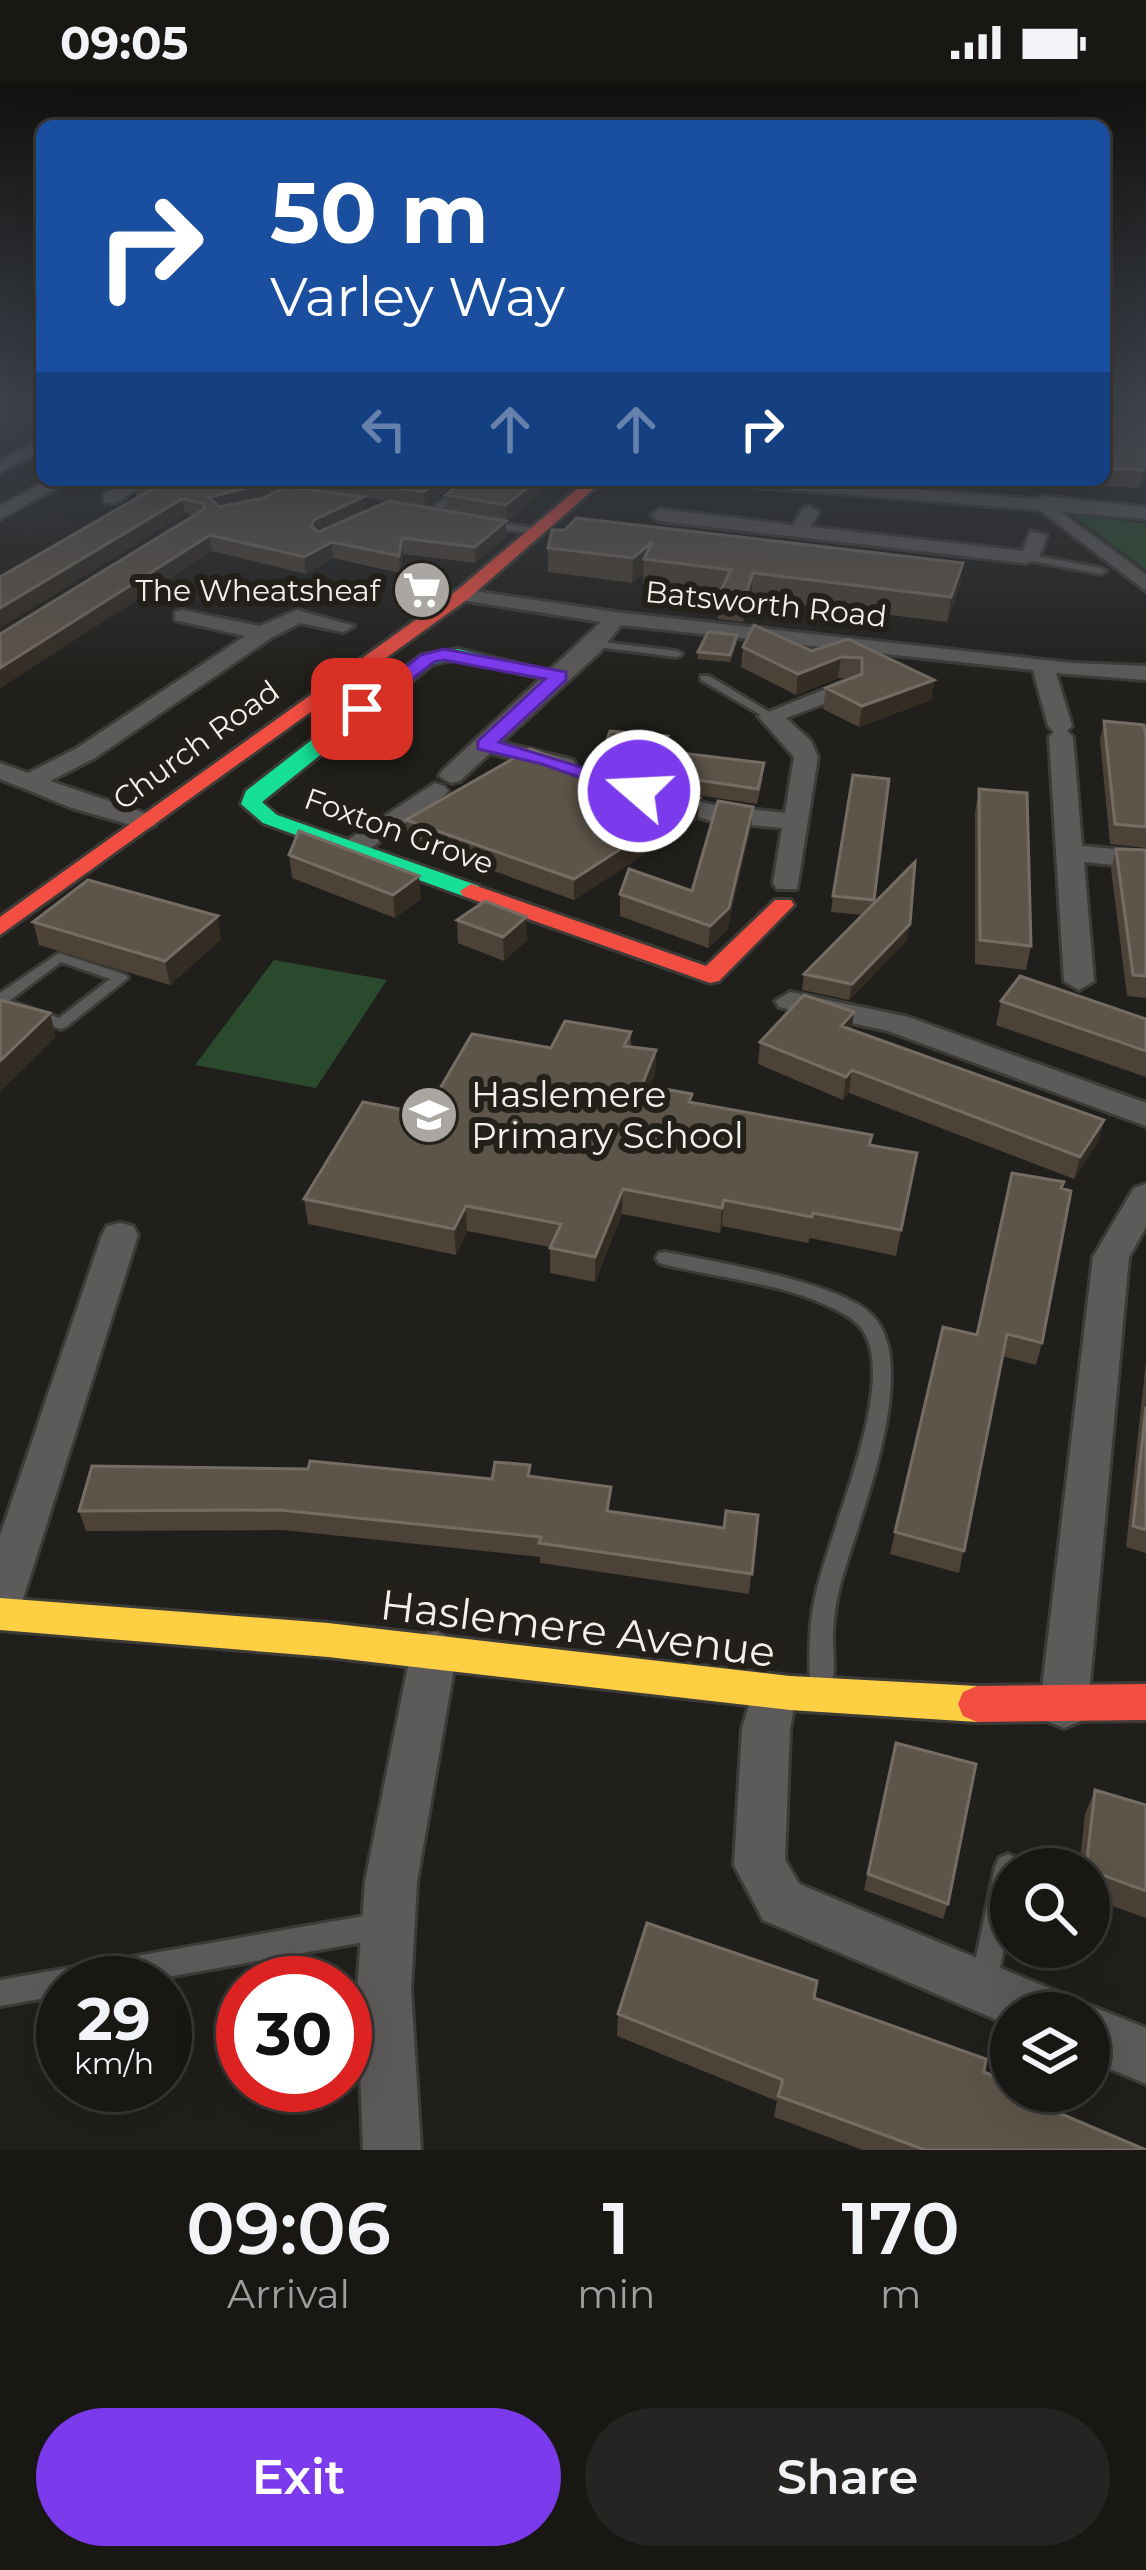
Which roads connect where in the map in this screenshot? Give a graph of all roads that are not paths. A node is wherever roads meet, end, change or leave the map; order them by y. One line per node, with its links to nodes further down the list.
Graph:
1 (275, 500): 7 (lane)
2 (447, 500): 10 (lane)
3 (572, 500): 14 (street, Church Road)
4 (816, 500): 15 (street)
5 (1046, 500): 21 (street)
6 (1078, 500): 9 (street)
7 (262, 507)
8 (407, 512): 10 (lane)
9 (1146, 513)
10 (428, 515): 11 (lane)
11 (452, 519)
12 (661, 519): 15 (street)
13 (475, 522): 14 (lane)
14 (534, 531): 22 (street, Church Road)
15 (798, 531): 17 (street)
16 (1037, 535): 18 (street)
17 (978, 552): 18 (street); 20 (street)
18 (1025, 557): 19 (lane)
19 (1101, 571)
20 (967, 579)
21 (1146, 585)
22 (462, 595): 24 (street, Batsworth Road); 42 (street, Church Road)
23 (182, 616): 26 (street)
24 (615, 618): 27 (street); 29 (street, Batsworth Road)
25 (344, 626): 26 (street)
26 (263, 632): 40 (street)
27 (594, 644): 28 (lane); 31 (street)
28 (677, 654)
29 (1062, 666): 30 (street, Batsworth Road); 45 (street)
30 (1146, 673)
31 (559, 676): 37 (street); 44 (street, Foxton Grove)
32 (705, 678): 35 (lane)
33 (741, 683): 35 (lane)
34 (848, 687): 36 (street)
35 (724, 689): 36 (lane)
36 (770, 716): 43 (street)
37 (485, 745): 39 (street); 44 (street)
38 (0, 770): 40 (street)
39 (587, 773)
40 (29, 782): 42 (street)
41 (628, 788): 43 (street)
42 (145, 821): 48 (street, Church Road)
43 (795, 822): 47 (street)
44 (352, 849): 47 (street, Foxton Grove)
45 (1071, 853): 46 (street); 49 (street)
46 (1146, 860)
47 (785, 894)
48 (0, 928)
49 (1079, 981)
50 (0, 1001): 50 (lane)
51 (790, 1001): 52 (street)
52 (1146, 1115)
53 (1146, 1196): 61 (street)
54 (120, 1234): 56 (street)
55 (665, 1258): 59 (lane)
56 (0, 1602)
57 (0, 1614): 58 (street, Haslemere Avenue)
58 (434, 1651): 59 (street, Haslemere Avenue); 62 (street)
59 (798, 1696): 61 (street, Haslemere Avenue); 64 (street)
60 (1146, 1702): 61 (street, Haslemere Avenue)
61 (1064, 1706)
62 (388, 1925): 66 (lane); 69 (street)
63 (990, 1950): 64 (lane)
64 (982, 1987): 65 (street)
65 (994, 1992)
66 (0, 1993)
67 (1110, 2041): 68 (street)
68 (1146, 2056)
69 (392, 2150)

